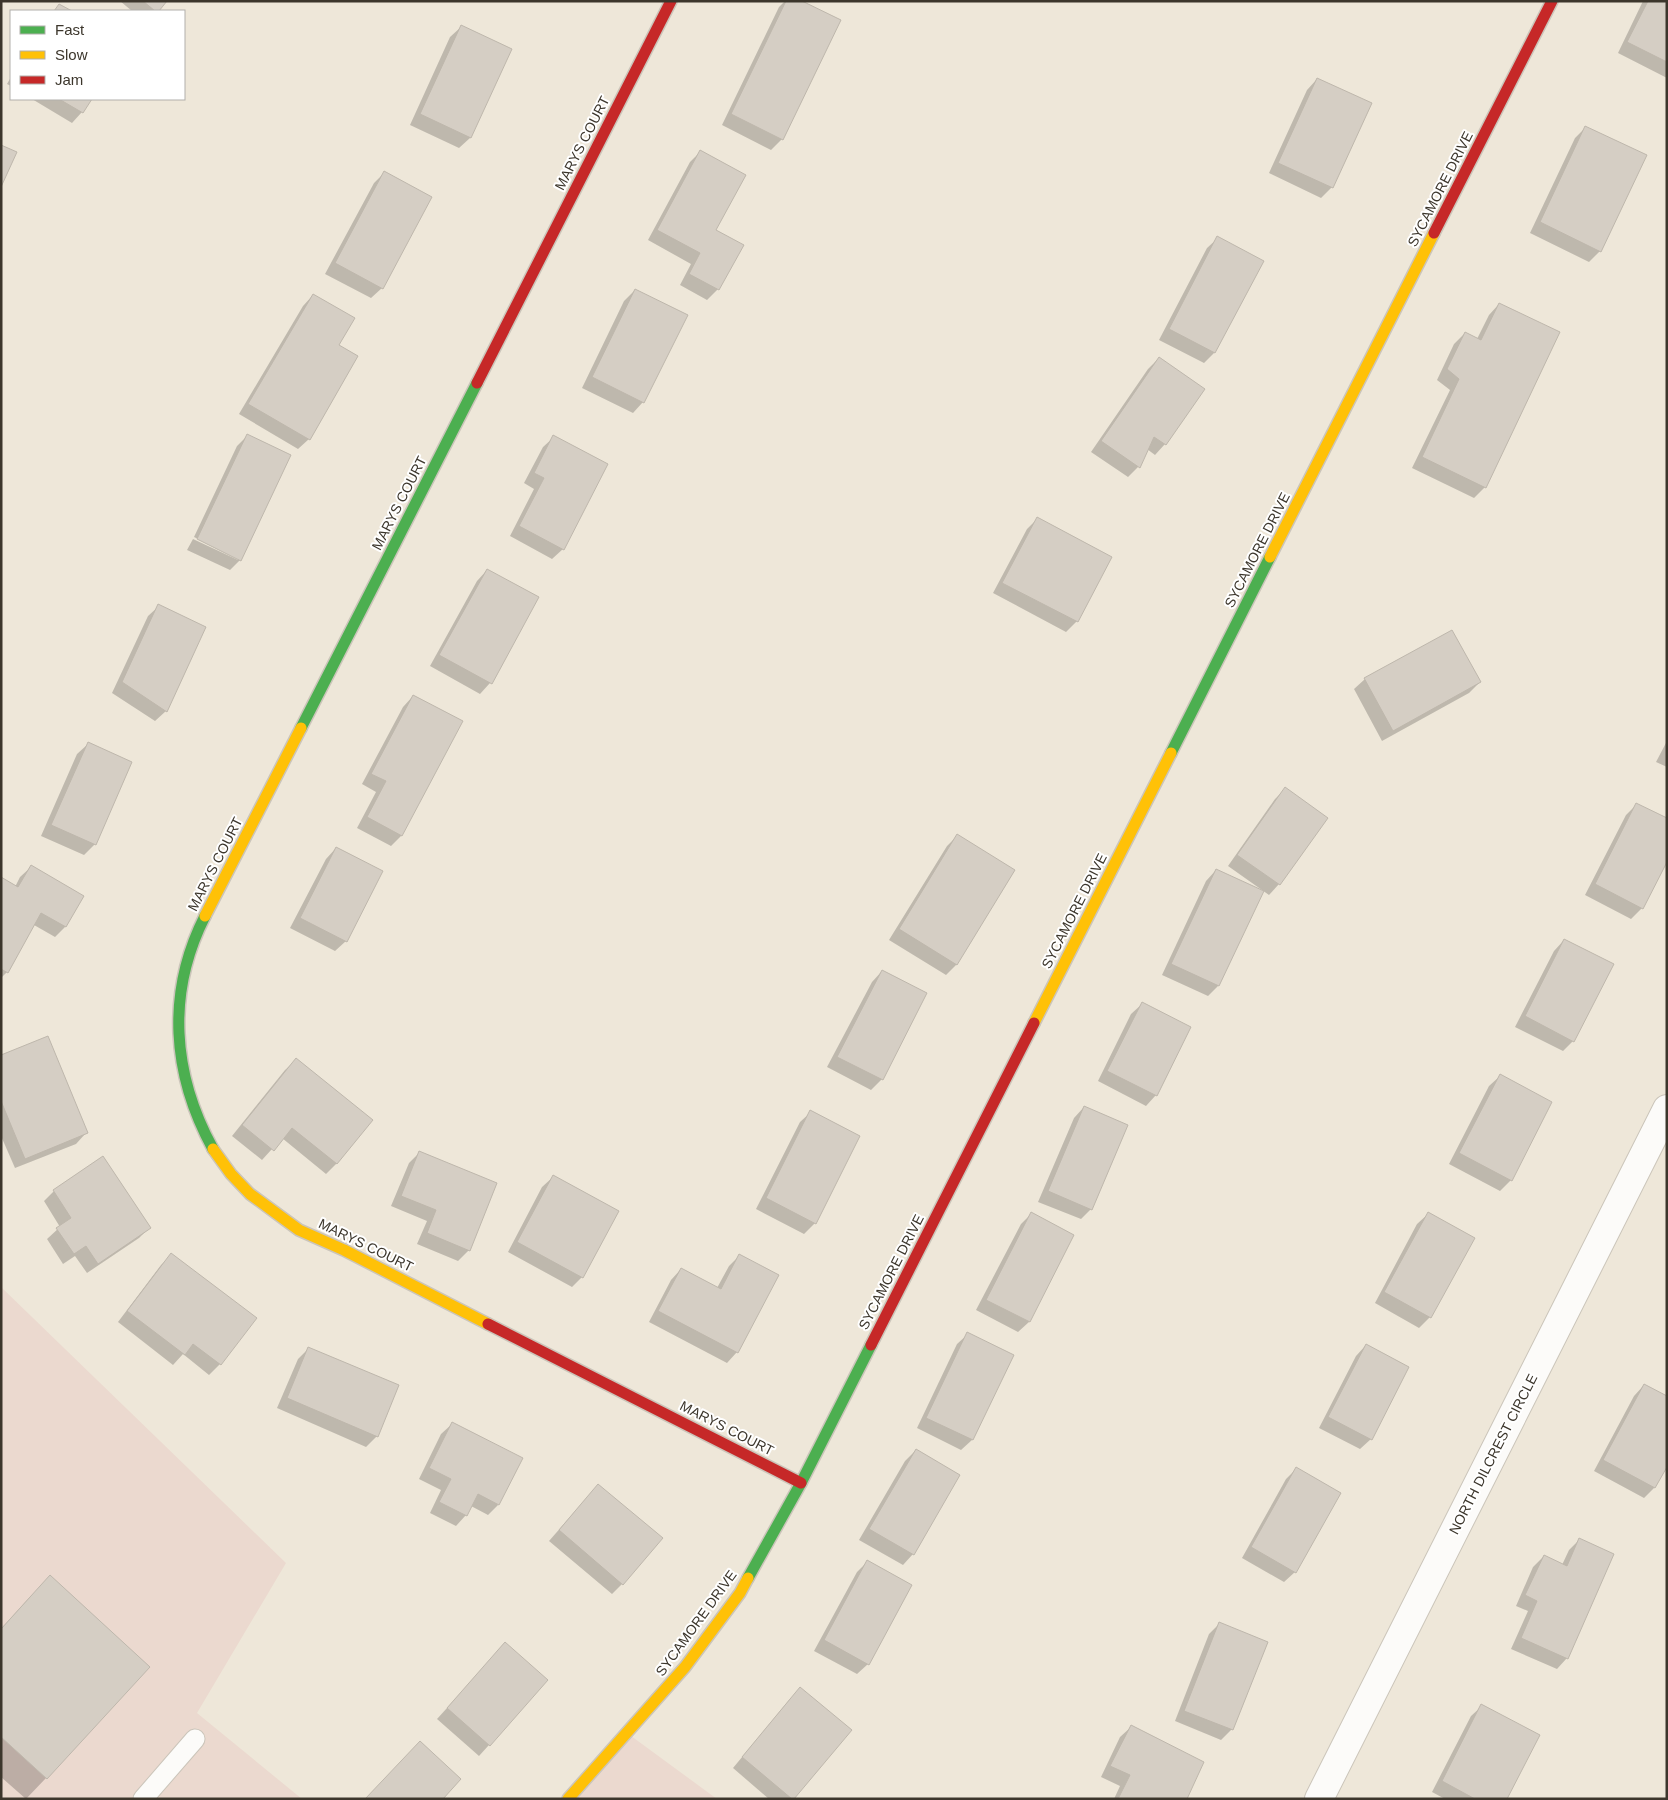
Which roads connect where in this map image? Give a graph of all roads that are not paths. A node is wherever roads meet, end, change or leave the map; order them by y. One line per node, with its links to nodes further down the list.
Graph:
1 (671, 1): 4 (street, MARYS COURT)
2 (1552, 1): 4 (street, SYCAMORE DRIVE)
3 (1667, 1109): 8 (street, NORTH DILCREST CIRCLE)
4 (802, 1483): 7 (street, SYCAMORE DRIVE)
5 (195, 1739): 6 (lane)
6 (143, 1799)
7 (568, 1799)
8 (1319, 1799)

